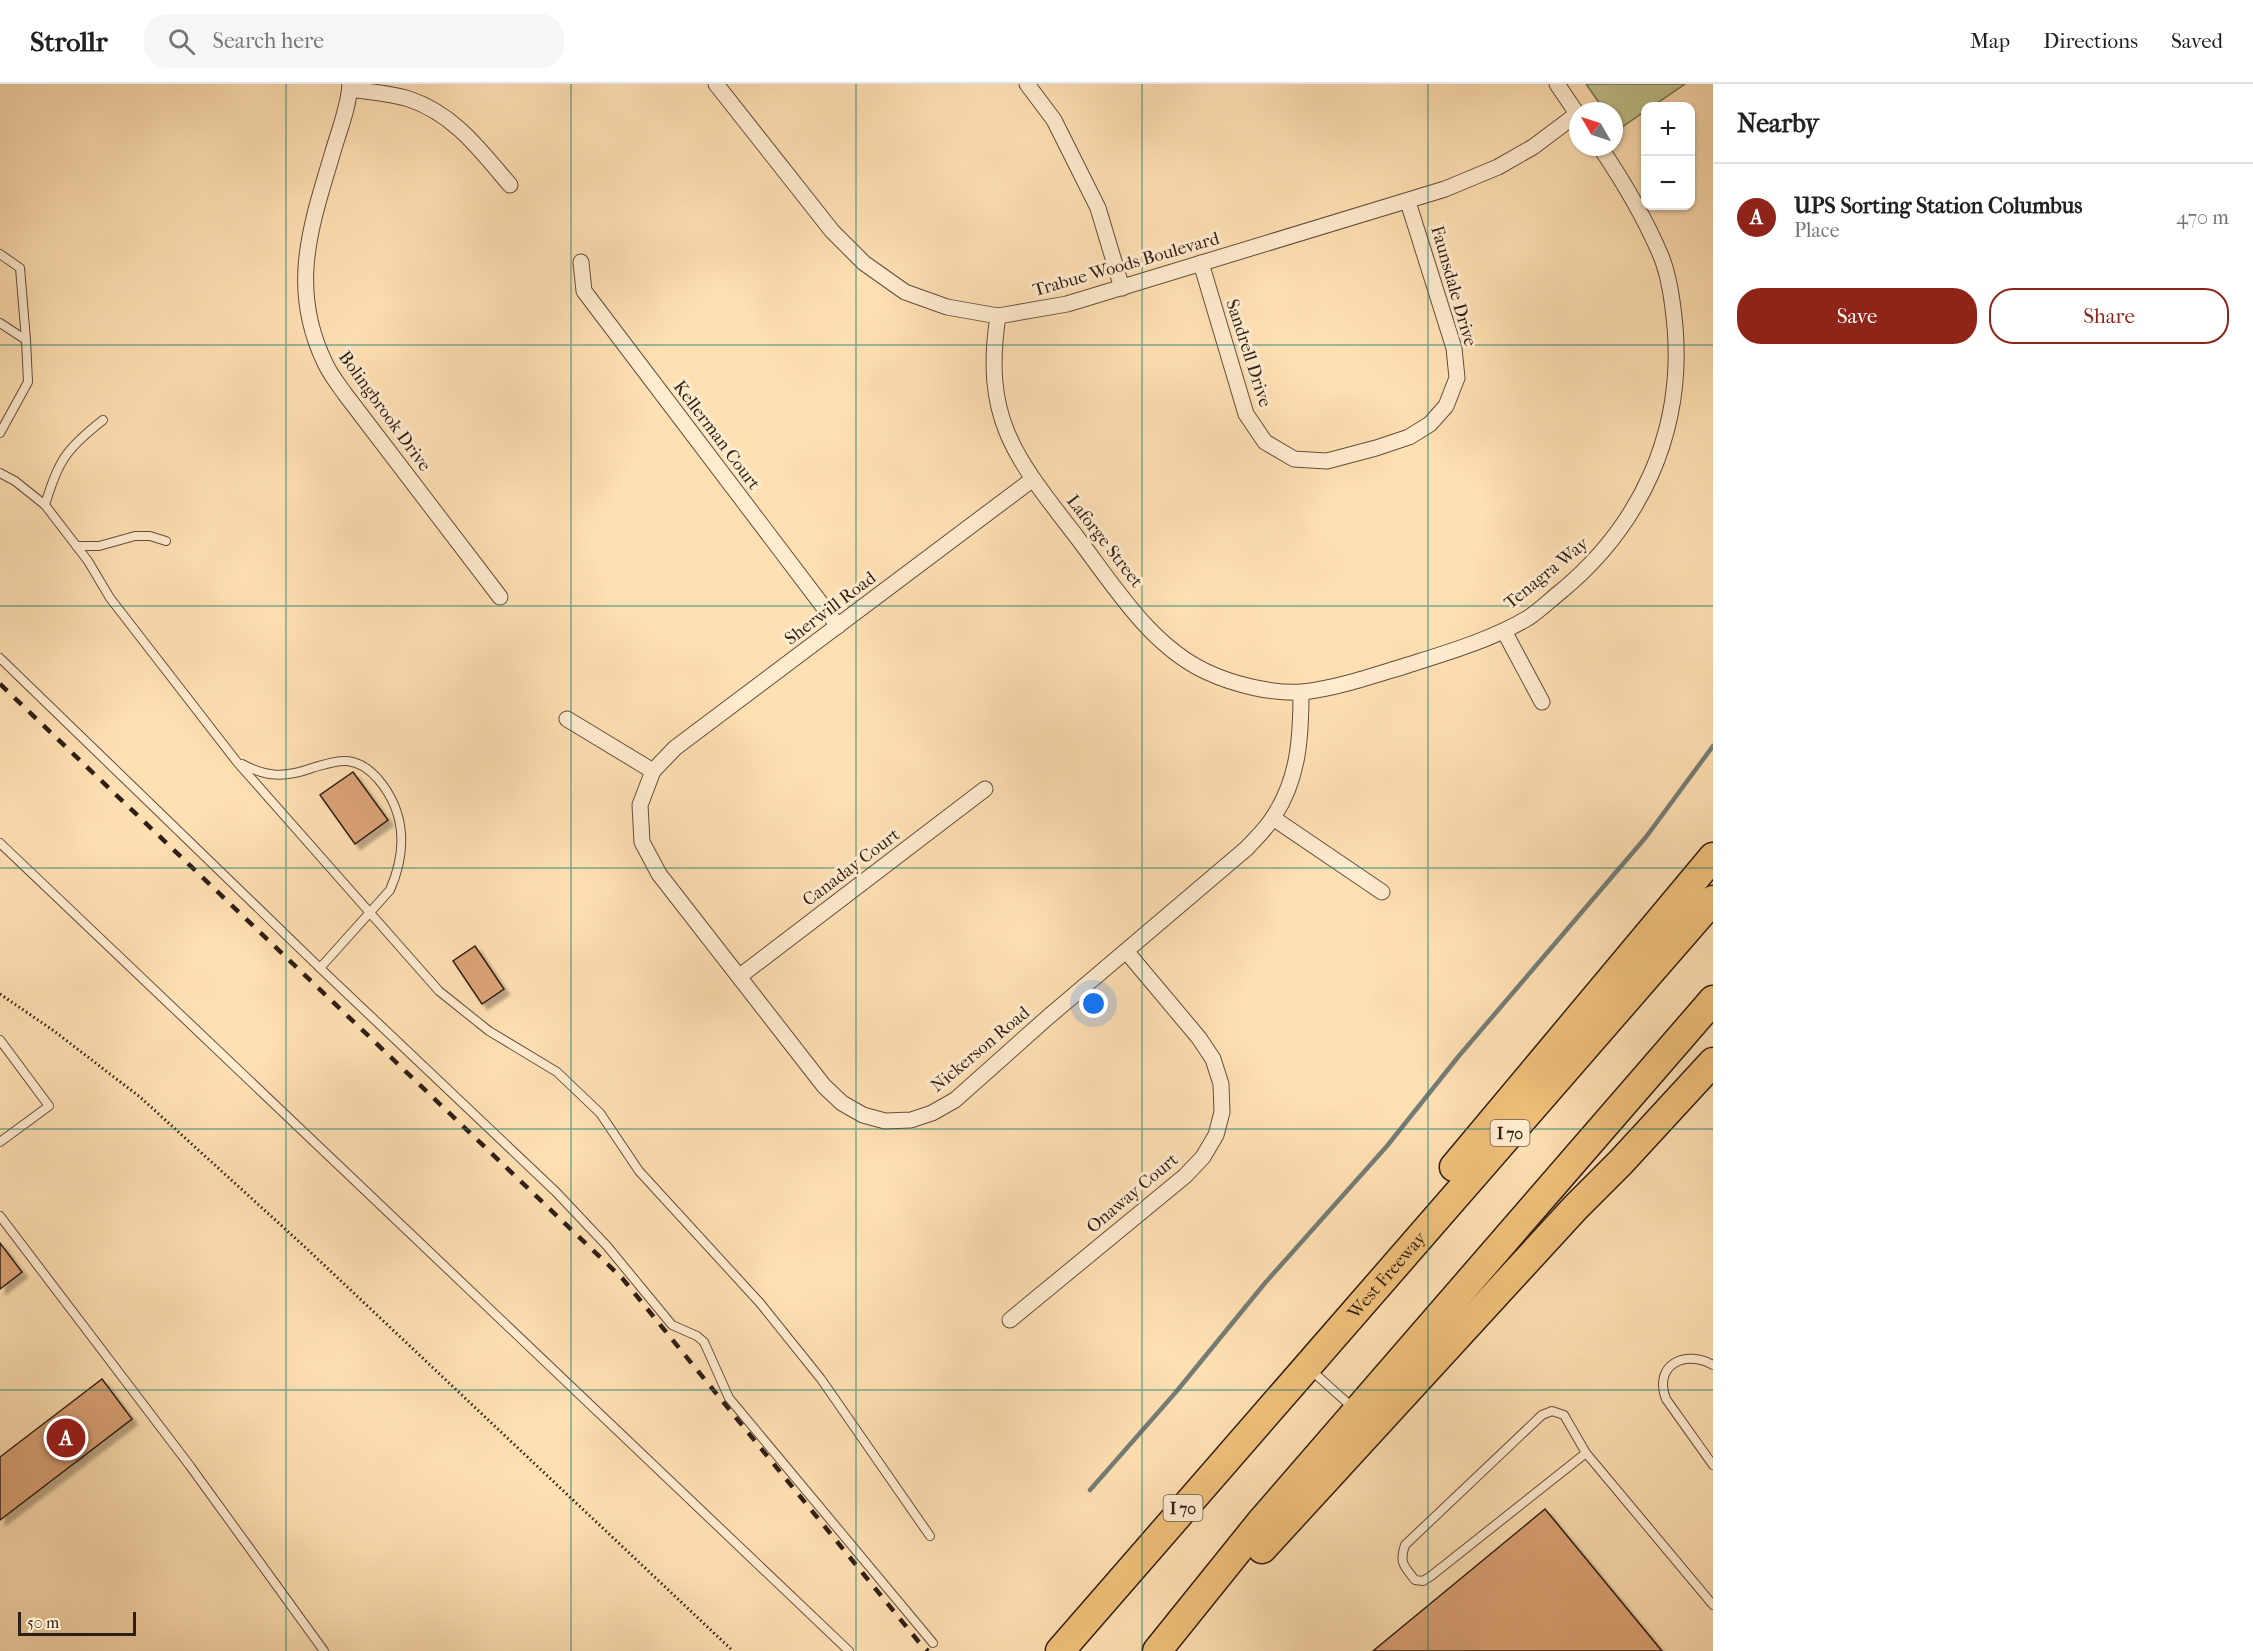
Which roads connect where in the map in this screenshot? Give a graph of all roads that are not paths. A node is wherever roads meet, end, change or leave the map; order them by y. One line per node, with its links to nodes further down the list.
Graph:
1 (716, 84): 14 (street, Trabue Woods Boulevard)
2 (1027, 84): 13 (street)
3 (1557, 84): 5 (street)
4 (350, 87): 8 (street); 25 (street, Bolingbrook Drive)
5 (1569, 102)
6 (1569, 121): 9 (street, Trabue Woods Boulevard)
7 (1606, 156): 27 (street, Tenagra Way)
8 (510, 185)
9 (1408, 202): 12 (street, Trabue Woods Boulevard); 19 (street, Faunsdale Drive)
10 (0, 254): 16 (lane)
11 (581, 261): 26 (street, Kellerman Court)
12 (1201, 263): 13 (street, Trabue Woods Boulevard); 19 (street, Sandrell Drive)
13 (1122, 288): 14 (street, Trabue Woods Boulevard)
14 (998, 316): 21 (street, Laforge Street)
15 (0, 323): 16 (lane)
16 (26, 340): 18 (lane)
17 (103, 420): 22 (lane)
18 (0, 433)
19 (1376, 448)
20 (0, 473): 22 (lane)
21 (1033, 479): 26 (street, Sherwill Road); 29 (street, Laforge Street)
22 (45, 506): 24 (lane)
23 (166, 541): 24 (lane)
24 (77, 546): 32 (lane)
25 (500, 597)
26 (838, 626): 33 (street, Sherwill Road)
27 (1504, 631): 29 (street, Tenagra Way); 30 (street)
28 (0, 658): 42 (lane)
29 (1301, 692): 35 (street, Nickerson Road)
30 (1542, 702)
31 (567, 719): 33 (street)
32 (237, 762): 40 (lane); 40 (lane)
33 (653, 771): 43 (street, Nickerson Road)
34 (985, 789): 43 (street, Canaday Court)
35 (1273, 818): 38 (street); 41 (street, Nickerson Road)
36 (0, 843): 61 (lane)
37 (1713, 856): 53 (highway)
38 (1382, 892)
39 (1713, 900): 53 (highway, West Freeway / I 70)
40 (371, 912): 42 (lane); 57 (lane)
41 (1126, 951): 43 (street, Nickerson Road); 51 (street, Onaway Court)
42 (320, 968): 59 (lane)
43 (740, 976)
44 (1713, 1000): 54 (highway)
45 (0, 1040): 48 (lane)
46 (1713, 1043): 49 (highway)
47 (1713, 1062): 49 (highway)
48 (0, 1142)
49 (1575, 1208): 64 (highway)
50 (0, 1216): 60 (lane)
51 (1010, 1320)
52 (1713, 1365): 56 (lane)
53 (1307, 1366): 54 (lane); 62 (highway, West Freeway / I 70)
54 (1358, 1412): 63 (highway)
55 (1586, 1453): 55 (lane); 58 (lane)
56 (1713, 1465)
57 (930, 1536)
58 (1713, 1605)
59 (933, 1643)
60 (324, 1651)
61 (849, 1651)
62 (1060, 1651)
63 (1157, 1651)
64 (1167, 1651)

